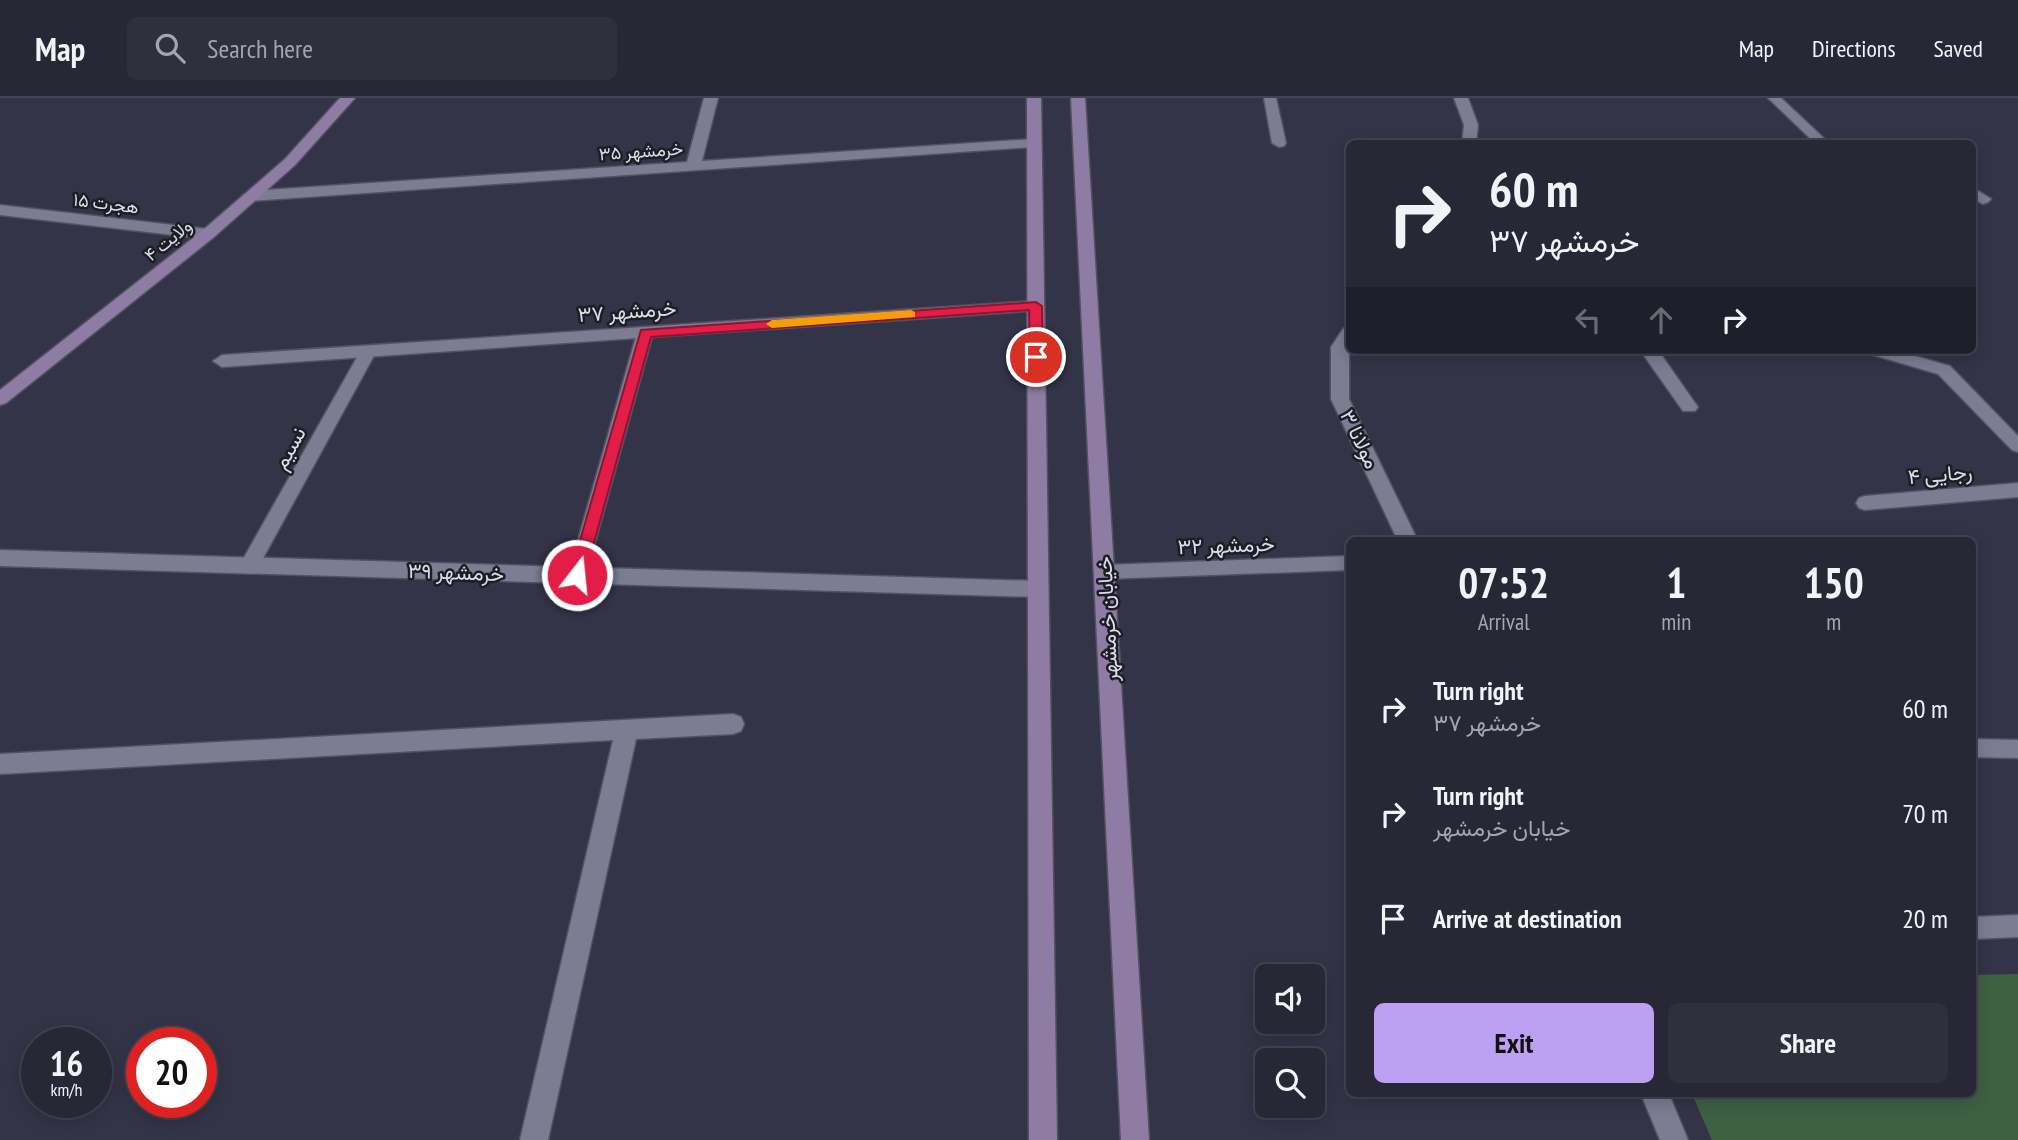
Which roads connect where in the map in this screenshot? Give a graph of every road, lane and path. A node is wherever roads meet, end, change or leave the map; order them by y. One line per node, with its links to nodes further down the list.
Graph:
1 (348, 98): 13 (main road, ولایت ۴)
2 (711, 98): 12 (street)
3 (1034, 98): 10 (main road)
4 (1078, 98): 32 (main road, خیابان خرمشهر)
5 (1270, 98): 11 (lane)
6 (1461, 98): 8 (street)
7 (1774, 98): 9 (lane)
8 (1469, 140)
9 (1820, 140)
10 (1034, 143): 12 (street, خرمشهر ۳۵); 16 (main road)
11 (1279, 143)
12 (693, 167): 13 (street, خرمشهر ۳۵)
13 (250, 196): 15 (main road, ولایت ۴)
14 (0, 209): 15 (street, هجرت ۱۵)
15 (208, 234): 23 (main road, ولایت ۴)
16 (1036, 306): 17 (street, خرمشهر ۳۷); 34 (main road)
17 (645, 333): 19 (street, خرمشهر ۳۷); 33 (lane)
18 (1346, 338): 28 (street, مولانا ۳)
19 (368, 352): 22 (street, خرمشهر ۳۷); 31 (lane, نسیم)
20 (1652, 354): 24 (street)
21 (1890, 354): 25 (lane)
22 (222, 362)
23 (4, 393)
24 (1689, 407)
25 (2018, 446)
26 (2018, 490): 27 (lane, رجایی ۴)
27 (1865, 503)
28 (1406, 537)
29 (0, 558): 31 (street, خرمشهر ۳۹)
30 (1346, 563): 32 (lane, خرمشهر ۳۲)
31 (248, 566): 33 (street, خرمشهر ۳۹)
32 (1104, 572): 45 (main road, خیابان خرمشهر)
33 (577, 575): 34 (street, خرمشهر ۳۹)
34 (1038, 589): 44 (main road)
35 (733, 724): 36 (street)
36 (627, 729): 39 (street); 43 (street)
37 (1976, 748): 38 (lane)
38 (2018, 749)
39 (0, 764)
40 (2018, 926): 41 (lane)
41 (1976, 928)
42 (1656, 1097): 46 (street)
43 (534, 1140)
44 (1043, 1140)
45 (1135, 1140)
46 (1674, 1140)

